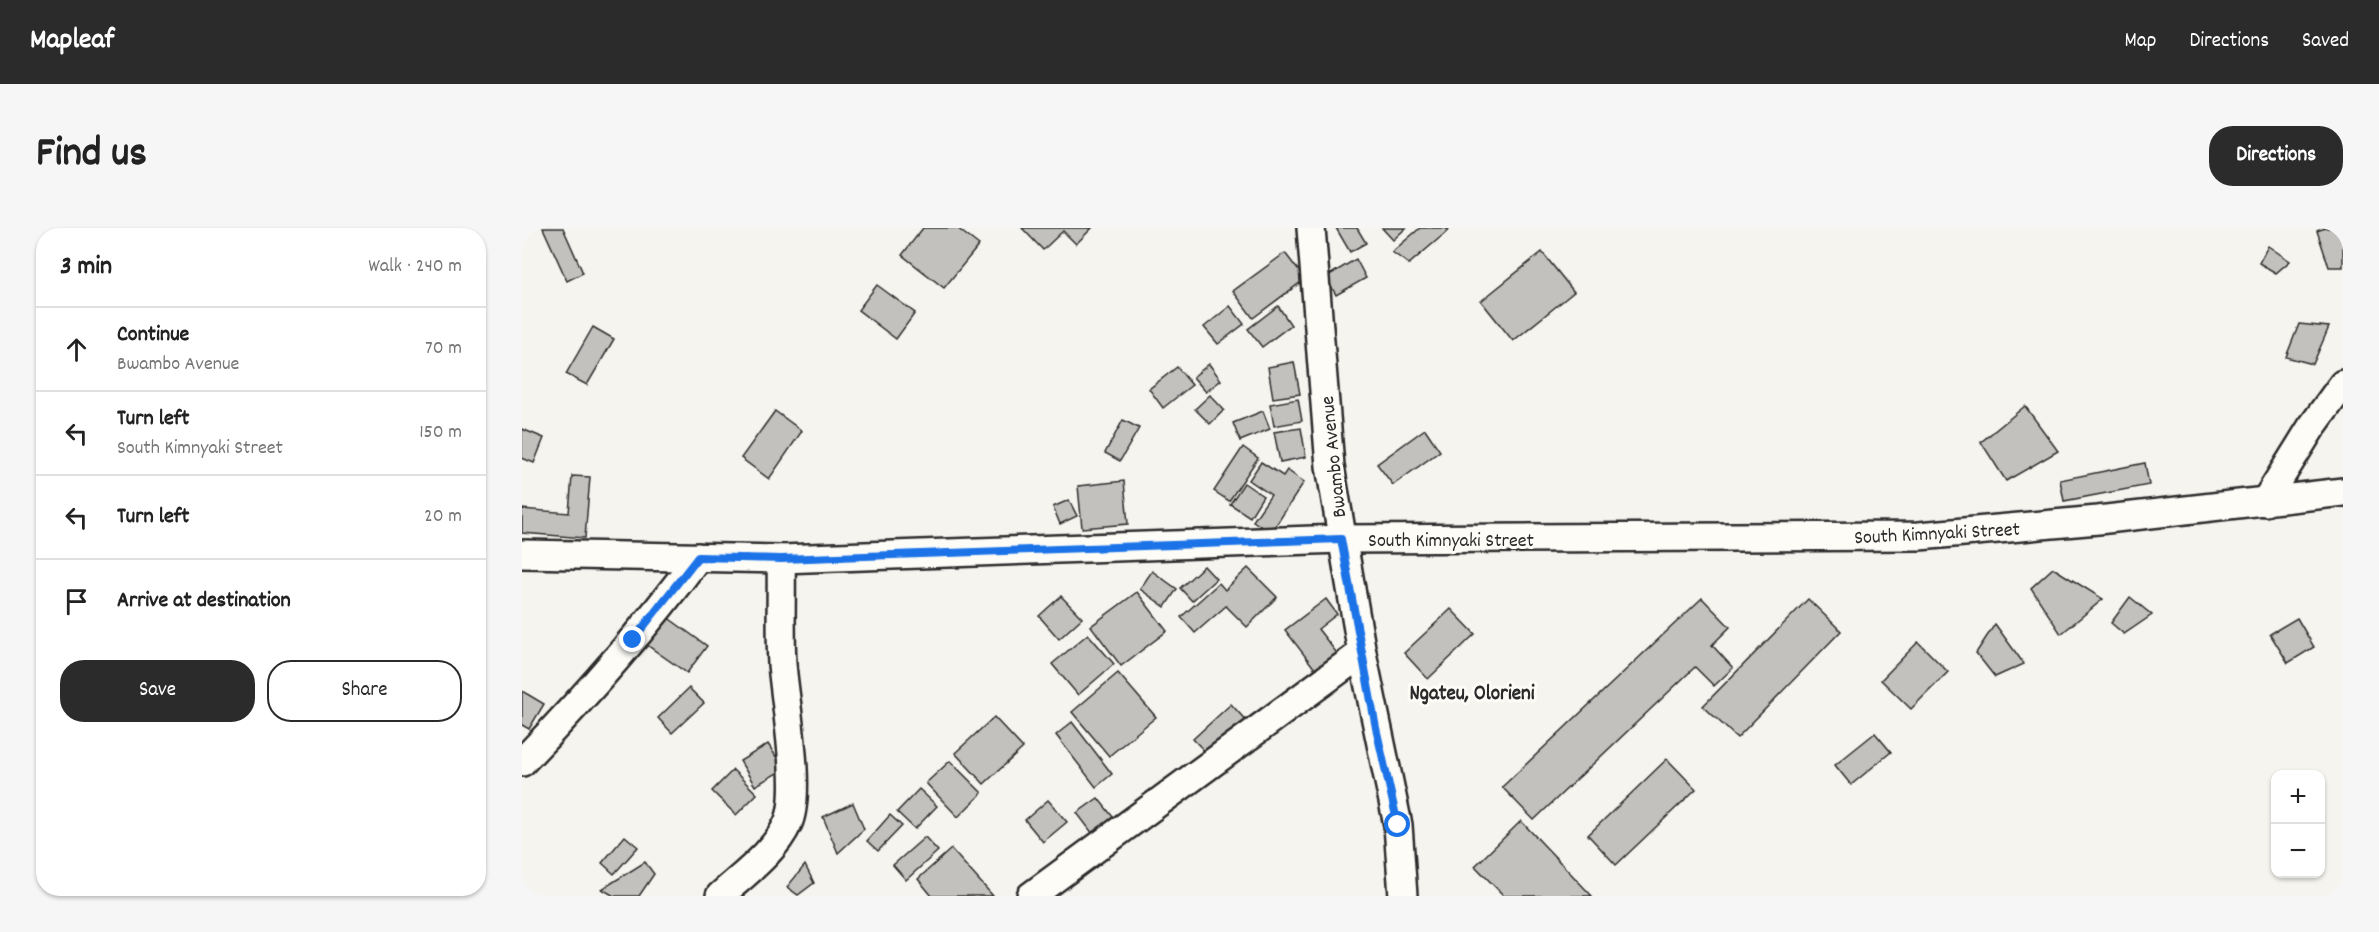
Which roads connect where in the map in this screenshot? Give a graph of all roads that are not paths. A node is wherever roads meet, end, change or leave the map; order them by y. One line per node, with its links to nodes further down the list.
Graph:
1 (1311, 228): 5 (street, Bwambo Avenue)
2 (2343, 384): 4 (street)
3 (2343, 492): 4 (street, South Kimnyaki Street)
4 (2265, 502): 5 (street, South Kimnyaki Street)
5 (1341, 539): 8 (street, South Kimnyaki Street); 9 (street, Bwambo Avenue)
6 (522, 554): 7 (street, South Kimnyaki Street)
7 (698, 557): 8 (street, South Kimnyaki Street); 10 (street)
8 (781, 559): 11 (street)
9 (1362, 653): 12 (street); 13 (street, Bwambo Avenue)
10 (522, 762)
11 (720, 896)
12 (1031, 896)
13 (1403, 896)

